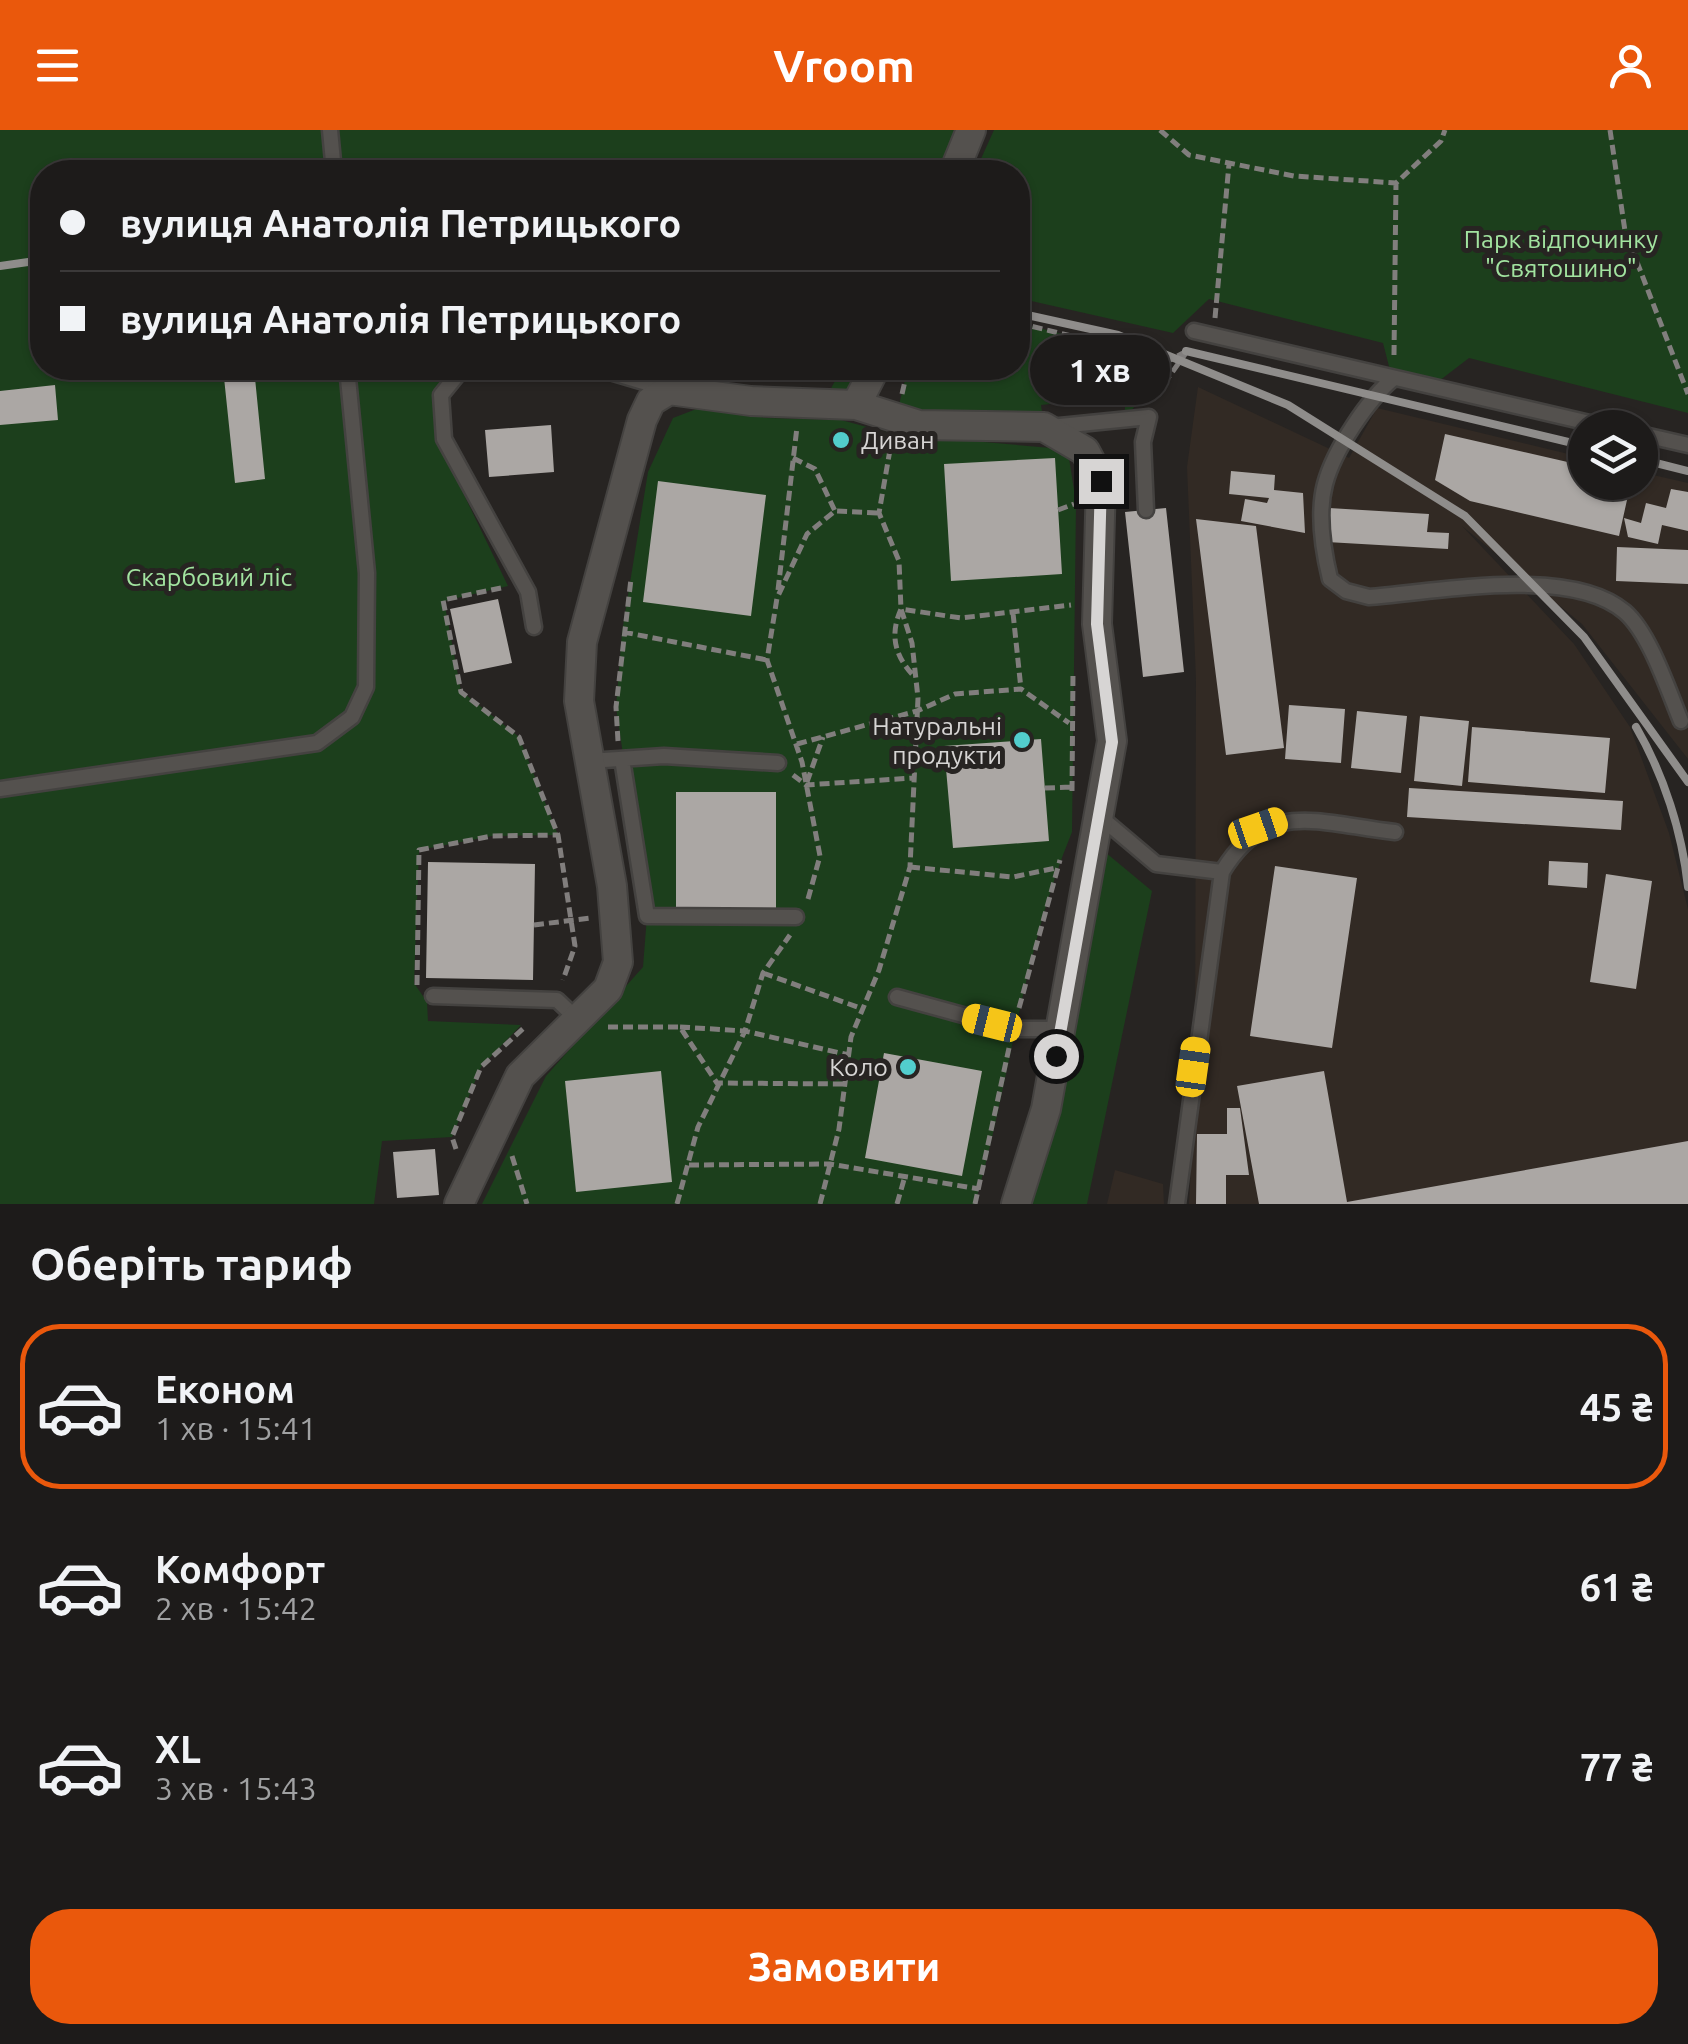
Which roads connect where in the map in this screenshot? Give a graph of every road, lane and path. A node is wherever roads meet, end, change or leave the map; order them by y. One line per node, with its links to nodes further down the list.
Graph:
1 (330, 130): 6 (lane)
2 (971, 130): 7 (street)
3 (1160, 130): 8 (path)
4 (1445, 130): 9 (path)
5 (1610, 130): 21 (path)
6 (333, 160)
7 (959, 160)
8 (1230, 163): 9 (path); 12 (path)
9 (1396, 183): 14 (path)
10 (1030, 325): 13 (path)
11 (1194, 331): 12 (lane); 13 (path)
12 (1213, 336): 14 (lane)
13 (1187, 351): 23 (path)
14 (1394, 378): 24 (lane); 53 (lane)
15 (348, 380): 64 (lane)
16 (454, 380): 40 (lane)
17 (636, 380): 20 (lane)
18 (869, 380): 22 (street)
19 (905, 380): 25 (path)
20 (669, 390): 22 (street); 58 (street)
21 (1688, 394)
22 (856, 405): 25 (street)
23 (1150, 416): 27 (lane); 34 (lane)
24 (1568, 418)
25 (896, 419): 27 (street); 36 (path)
26 (798, 420): 30 (path)
27 (1044, 427): 66 (street)
28 (1658, 438): 29 (lane)
29 (1688, 445)
30 (793, 458): 35 (path); 41 (path)
31 (1074, 488): 32 (path)
32 (1076, 504): 33 (path); 37 (path)
33 (1058, 510)
34 (1146, 510)
35 (835, 511): 36 (path); 41 (path)
36 (879, 512): 43 (path)
37 (1076, 520)
38 (631, 578): 47 (path)
39 (1074, 588): 42 (path)
40 (528, 592): 46 (lane); 68 (path)
41 (777, 598): 48 (path)
42 (1074, 605): 44 (path); 45 (path)
43 (901, 610): 44 (path); 50 (path); 50 (path)
44 (1013, 613): 51 (path)
45 (1074, 624)
46 (534, 627)
47 (622, 632): 48 (path); 57 (path)
48 (767, 660): 56 (path)
49 (1073, 662): 63 (path)
50 (914, 676): 52 (path)
51 (1022, 688): 52 (path); 54 (path)
52 (917, 711): 55 (path); 60 (path)
53 (1682, 721)
54 (1069, 723)
55 (823, 736): 56 (path); 61 (path)
56 (796, 744): 61 (path)
57 (622, 759): 58 (lane); 59 (lane); 74 (lane)
58 (586, 761): 73 (street)
59 (778, 762)
60 (912, 778): 61 (path); 70 (path)
61 (806, 785): 74 (path)
62 (1045, 788): 63 (path)
63 (1072, 788): 65 (path)
64 (0, 789)
65 (1072, 802)
66 (1098, 815): 72 (lane); 85 (street)
67 (1395, 832): 72 (lane)
68 (558, 835): 75 (path); 79 (path)
69 (1064, 850): 71 (path)
70 (910, 867): 71 (path); 81 (path)
71 (1057, 868): 84 (path)
72 (1222, 872): 102 (lane)
73 (614, 913): 75 (path); 82 (street)
74 (800, 916)
75 (572, 921): 76 (path); 82 (path)
76 (534, 925)
77 (792, 933): 78 (path)
78 (763, 973): 81 (path); 86 (path)
79 (433, 996): 82 (lane)
80 (897, 997): 84 (lane)
81 (863, 1009): 87 (path)
82 (574, 1015): 83 (path); 95 (street)
83 (680, 1027): 86 (path); 88 (path)
84 (1014, 1029): 85 (lane); 94 (path)
85 (1061, 1029): 101 (street)
86 (745, 1031): 87 (path); 88 (path)
87 (848, 1055): 89 (path)
88 (717, 1083): 89 (path); 92 (path)
89 (845, 1084): 91 (path)
90 (510, 1149): 96 (path)
91 (830, 1164): 92 (path); 93 (path); 98 (path)
92 (688, 1165): 97 (path)
93 (905, 1176): 94 (path); 99 (path)
94 (979, 1189): 100 (path)
95 (459, 1204)
96 (527, 1204)
97 (676, 1204)
98 (820, 1204)
99 (897, 1204)
100 (974, 1204)
101 (1016, 1204)
102 (1177, 1204)

